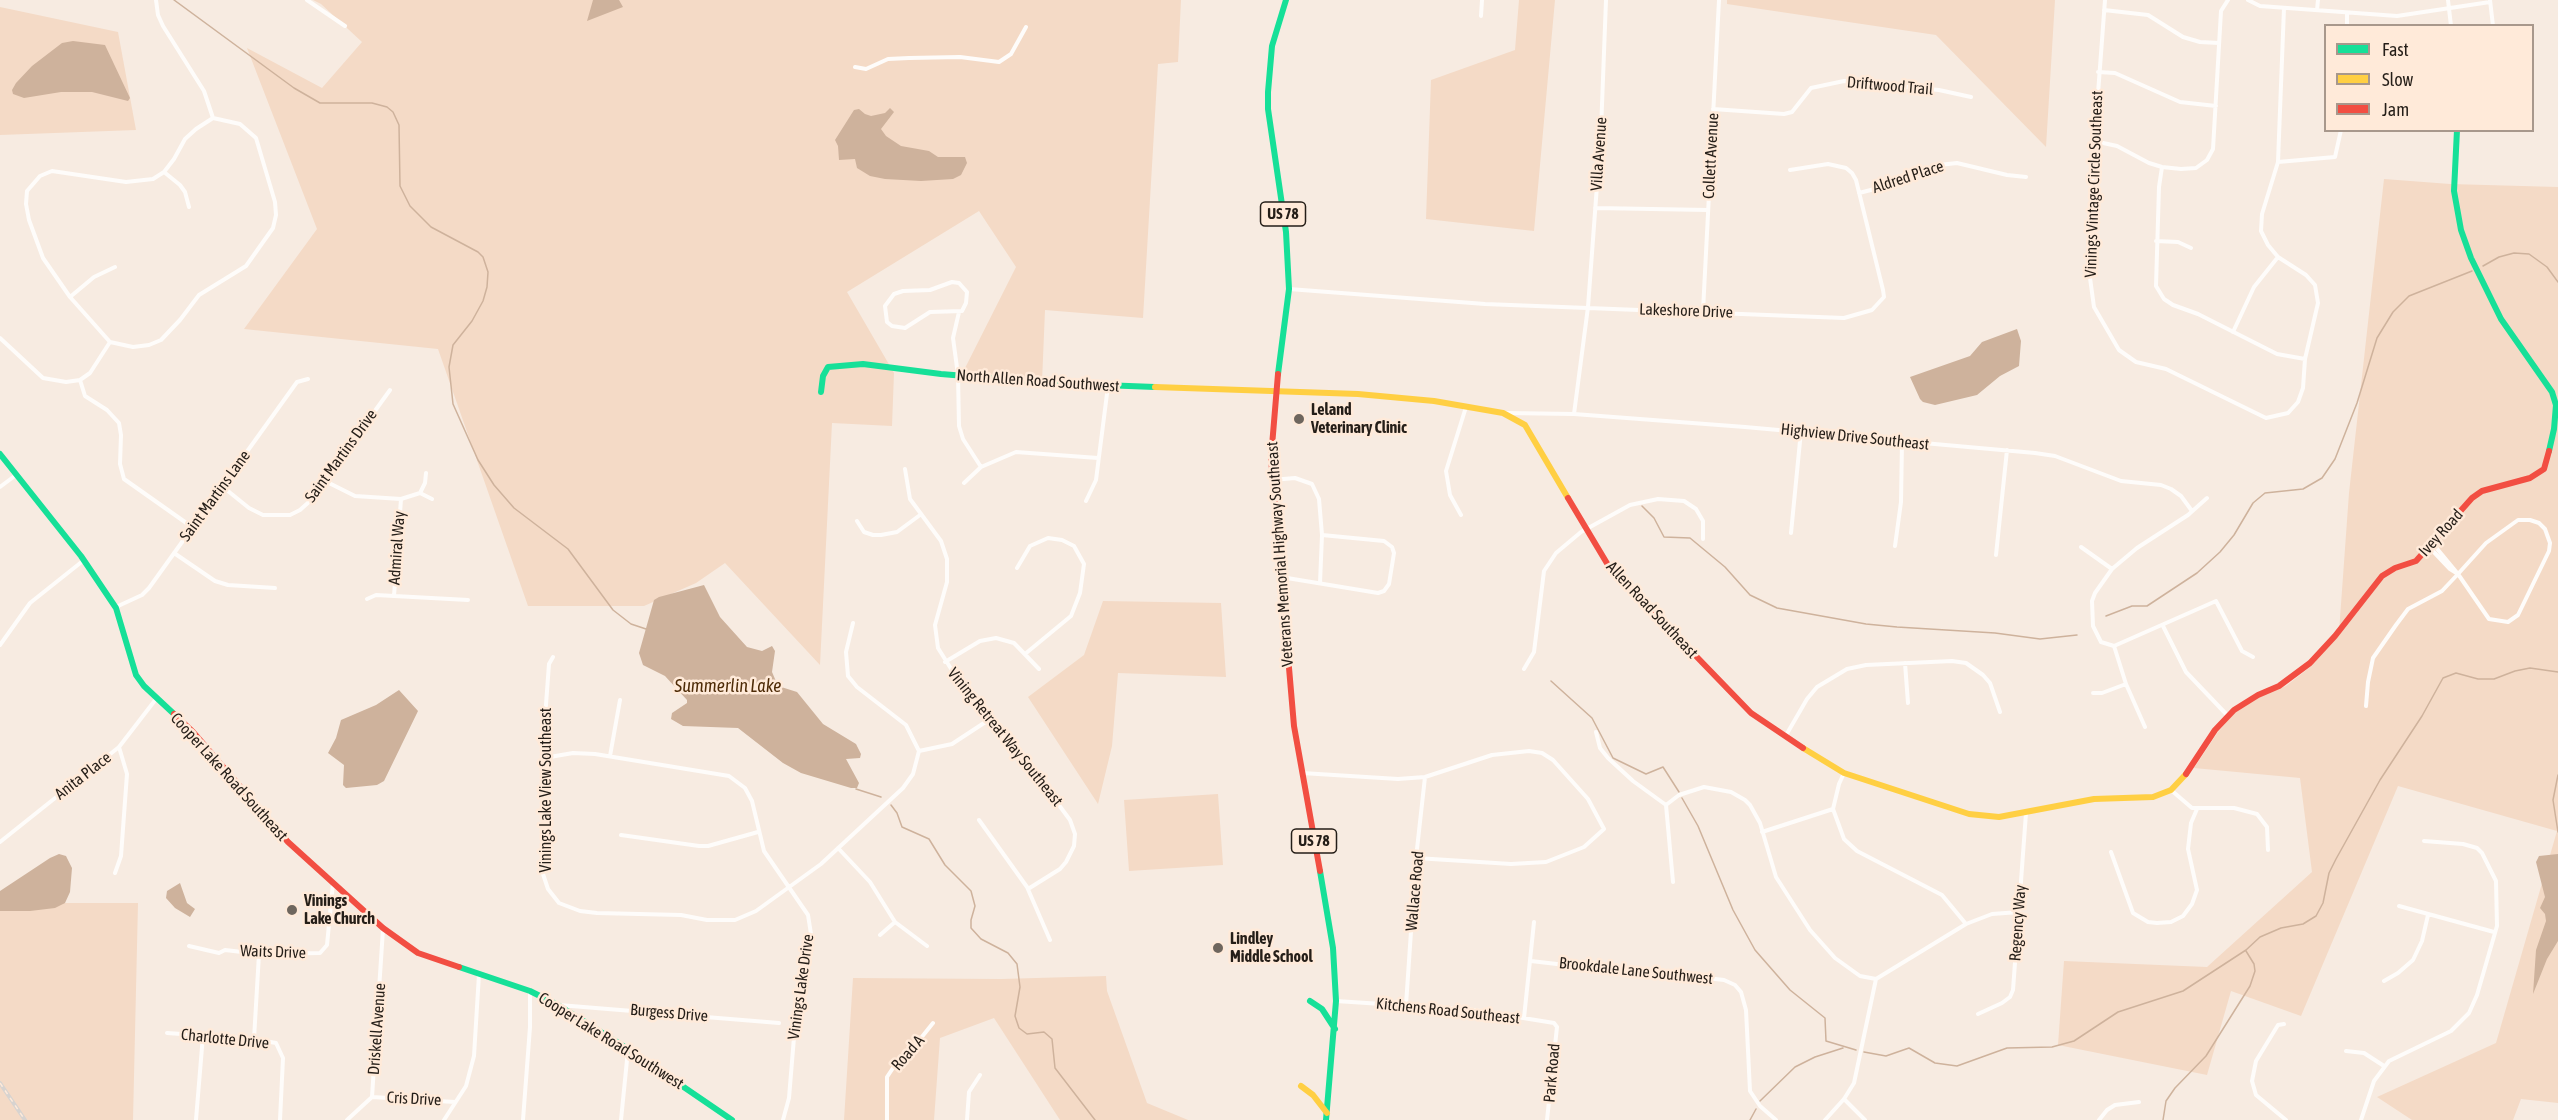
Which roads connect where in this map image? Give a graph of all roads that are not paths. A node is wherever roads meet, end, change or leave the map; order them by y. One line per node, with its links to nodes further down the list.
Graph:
1 (156, 0): 30 (street)
2 (307, 0): 22 (street)
3 (1286, 0): 47 (street, Veterans Memorial Highway Southeast / US 78)
4 (1482, 0): 18 (street)
5 (1606, 0): 41 (street, Villa Avenue)
6 (1719, 0): 29 (street, Collett Avenue)
7 (2105, 0): 14 (street, Vinings Vintage Circle Southeast)
8 (2228, 0): 24 (street)
9 (2248, 0): 13 (street)
10 (2318, 0): 16 (street)
11 (2448, 0): 15 (street)
12 (2490, 1): 15 (street); 21 (street)
13 (2284, 8): 16 (street); 34 (street, Vinings Vintage Circle Southeast)
14 (2104, 9): 24 (street); 26 (street, Vinings Vintage Circle Southeast)
15 (2449, 9): 17 (street); 20 (street)
16 (2317, 10): 17 (street)
17 (2347, 13): 19 (street)
18 (1481, 16)
19 (2347, 24)
20 (2451, 24)
21 (2493, 24)
22 (345, 26)
23 (1026, 27): 25 (street)
24 (2219, 43): 28 (street)
25 (855, 67)
26 (2098, 72): 28 (street); 33 (street, Vinings Vintage Circle Southeast)
27 (1971, 97): 29 (street, Driftwood Trail)
28 (2216, 106): 35 (street)
29 (1713, 109): 42 (street, Collett Avenue)
30 (213, 118): 37 (street); 54 (street)
31 (2341, 132): 34 (street)
32 (2457, 132): 96 (street, Ivey Road)
33 (2094, 141): 35 (street); 55 (street, Vinings Vintage Circle Southeast)
34 (2278, 162): 45 (street, Vinings Vintage Circle Southeast)
35 (2162, 167): 43 (street)
36 (1790, 170): 39 (street, Lakeshore Drive)
37 (164, 172): 40 (street); 48 (street)
38 (2026, 177): 39 (street, Aldred Place)
39 (1860, 193): 50 (street, Lakeshore Drive)
40 (189, 207)
41 (1595, 208): 42 (street); 49 (street, Villa Avenue)
42 (1708, 210): 50 (street, Collett Avenue)
43 (2156, 241): 44 (street); 52 (street)
44 (2191, 248)
45 (2278, 257): 52 (street); 55 (street, Vinings Vintage Circle Southeast)
46 (116, 267): 48 (street)
47 (1289, 289): 49 (street, Lakeshore Drive); 61 (street, Veterans Memorial Highway Southeast / US 78)
48 (70, 297): 54 (street)
49 (1588, 307): 50 (street, Lakeshore Drive); 65 (street, Villa Avenue)
50 (1703, 311)
51 (959, 312): 51 (street); 56 (street)
52 (2233, 332): 55 (street)
53 (0, 338): 58 (street)
54 (110, 342): 58 (street)
55 (2305, 359)
56 (958, 375): 59 (street, North Allen Road Southwest); 62 (street, North Allen Road Southwest); 71 (street)
57 (308, 379): 78 (street, Saint Martins Lane)
58 (80, 380): 89 (street)
59 (1108, 386): 61 (street, North Allen Road Southwest); 70 (street)
60 (390, 390): 76 (street, Saint Martins Drive)
61 (1276, 391): 63 (street, Allen Road Southeast); 75 (street, Veterans Memorial Highway Southeast / US 78)
62 (821, 392)
63 (1466, 406): 64 (street, Allen Road Southeast); 87 (street)
64 (1503, 413): 65 (street, Highview Drive Southeast); 90 (street, Allen Road Southeast)
65 (1574, 414): 66 (street, Highview Drive Southeast)
66 (1801, 431): 67 (street, Highview Drive Southeast); 91 (street)
67 (1902, 442): 68 (street, Highview Drive Southeast); 94 (street)
68 (2007, 450): 85 (street, Highview Drive Southeast); 98 (street)
69 (0, 454): 74 (street, Cooper Lake Road Southeast)
70 (1098, 458): 71 (street); 84 (street)
71 (981, 467): 77 (street)
72 (905, 469): 86 (street, Vining Retreat Way Southeast)
73 (426, 473): 80 (street)
74 (16, 475): 79 (street); 99 (street, Cooper Lake Road Southeast)
75 (1272, 480): 92 (street); 103 (street, Veterans Memorial Highway Southeast / US 78)
76 (325, 481): 78 (street, Saint Martins Drive); 82 (street)
77 (964, 483)
78 (223, 486): 89 (street, Saint Martins Lane)
79 (0, 487)
80 (420, 493): 82 (street); 83 (street)
81 (2207, 498): 85 (street)
82 (401, 500): 106 (street, Admiral Way)
83 (432, 500)
84 (1086, 501)
85 (2192, 511): 101 (street)
86 (920, 514): 88 (street); 117 (street, Vining Retreat Way Southeast)
87 (1461, 515)
88 (857, 521)
89 (192, 528): 97 (street, Saint Martins Lane)
90 (1586, 529): 93 (street); 120 (street); 132 (street, Allen Road Southeast)
91 (1791, 533)
92 (1322, 535): 104 (street); 104 (street)
93 (1702, 539)
94 (1895, 546)
95 (2081, 546): 101 (street)
96 (2432, 547): 102 (street); 128 (street, Ivey Road)
97 (174, 553): 105 (street); 109 (street, Saint Martins Lane)
98 (1996, 555)
99 (84, 560): 109 (street, Cooper Lake Road Southeast); 112 (street)
100 (1017, 568): 114 (street)
101 (2112, 569): 113 (street)
102 (2458, 574): 102 (street); 126 (street)
103 (1280, 577): 104 (street); 137 (street, Veterans Memorial Highway Southeast / US 78)
104 (1320, 583)
105 (275, 588)
106 (394, 596): 107 (street); 108 (street)
107 (367, 599)
108 (468, 600)
109 (116, 608): 123 (street, Cooper Lake Road Southeast)
110 (853, 623): 134 (street)
111 (2163, 626): 113 (street); 116 (street); 128 (street)
112 (0, 645)
113 (2114, 646): 121 (street)
114 (1024, 654): 117 (street); 119 (street)
115 (553, 657): 136 (street, Vinings Lake View Southeast)
116 (2253, 657)
117 (945, 662): 129 (street, Vining Retreat Way Southeast)
118 (1905, 663): 125 (street); 127 (street); 132 (street)
119 (1039, 669)
120 (1524, 669)
121 (2126, 684): 122 (street); 130 (street)
122 (2093, 693)
123 (156, 699): 133 (street, Anita Place); 157 (street, Cooper Lake Road Southeast)
124 (620, 700): 135 (street)
125 (1908, 703)
126 (2366, 706)
127 (2000, 712)
128 (2229, 717): 140 (street, Ivey Road)
129 (987, 721): 134 (street); 159 (street, Vining Retreat Way Southeast)
130 (2145, 727)
131 (1596, 732): 141 (street)
132 (1785, 737): 138 (street, Allen Road Southeast)
133 (119, 747): 150 (street, Anita Place); 155 (street)
134 (919, 751): 151 (street, Vinings Lake View Southeast)
135 (610, 756): 136 (street, Vinings Lake Drive); 146 (street, Vinings Lake Drive)
136 (544, 758): 158 (street, Vinings Lake View Southeast)
137 (1301, 773): 139 (street); 179 (street, Veterans Memorial Highway Southeast / US 78)
138 (1844, 773): 143 (street); 144 (street, Allen Road Southeast)
139 (1425, 777): 154 (street, Wallace Road); 154 (street)
140 (2171, 790): 142 (street); 144 (street)
141 (1666, 805): 147 (street); 156 (street)
142 (2197, 808): 152 (street); 153 (street)
143 (1833, 809): 147 (street); 165 (street)
144 (2026, 813): 161 (street, Regency Way)
145 (979, 819): 159 (street)
146 (758, 832): 148 (street); 158 (street, Vinings Lake Drive)
147 (1762, 832): 175 (street)
148 (621, 836)
149 (2424, 841): 167 (street)
150 (0, 842)
151 (838, 848): 158 (street, Vinings Lake View Southeast); 163 (street)
152 (2268, 850)
153 (2111, 852)
154 (1416, 858): 181 (street, Wallace Road)
155 (115, 873)
156 (1673, 882)
157 (333, 883): 166 (street, Cooper Lake Road Southwest); 172 (street, Waits Drive)
158 (790, 887): 211 (street, Vinings Lake Drive)
159 (1028, 889): 169 (street)
160 (2399, 906): 162 (street)
161 (2019, 912): 165 (street); 182 (street, Regency Way)
162 (2428, 915): 167 (street); 176 (street)
163 (895, 922): 168 (street); 171 (street)
164 (1534, 922): 173 (street)
165 (1966, 924): 175 (street)
166 (383, 928): 174 (street, Cooper Lake Road Southwest); 197 (street, Driskell Avenue)
167 (2494, 933): 194 (street)
168 (880, 935)
169 (1050, 940)
170 (189, 946): 172 (street, Waits Drive)
171 (927, 946)
172 (259, 954): 191 (street)
173 (1531, 961): 183 (street); 215 (street, Brookdale Lane Southwest)
174 (479, 974): 177 (street, Cooper Lake Road Southwest); 199 (street)
175 (1876, 979): 198 (street)
176 (2384, 981)
177 (531, 991): 180 (street, Cooper Lake Road Southwest); 207 (street)
178 (1310, 1001): 188 (street)
179 (1336, 1001): 181 (street, Kitchens Road Southeast); 188 (street, US 78)
180 (558, 1005): 184 (street, Burgess Drive); 192 (street, Cooper Lake Road Southwest)
181 (1406, 1005): 183 (street, Kitchens Road Southeast)
182 (1978, 1014)
183 (1524, 1018): 187 (street, Kitchens Road Southeast)
184 (779, 1023)
185 (933, 1023): 212 (street, Road A)
186 (2284, 1024): 219 (street)
187 (1557, 1027): 214 (street, Park Road)
188 (1335, 1029): 202 (street, US 78)
189 (167, 1033): 190 (street, Charlotte Drive)
190 (203, 1035): 191 (street, Charlotte Drive); 203 (street)
191 (254, 1039): 204 (street, Charlotte Drive)
192 (628, 1049): 201 (street, Cooper Lake Road Southwest); 208 (street)
193 (2346, 1051): 194 (street)
194 (2384, 1066): 220 (street)
195 (980, 1075): 213 (street)
196 (1301, 1086): 202 (street)
197 (372, 1097): 199 (street, Cris Drive); 205 (street, Driskell Avenue)
198 (1844, 1099): 216 (street); 217 (street)
199 (456, 1102): 206 (street)
200 (2139, 1102): 218 (street)
201 (723, 1112): 209 (street); 210 (street, Cooper Lake Road Southwest)
202 (1327, 1117)
203 (196, 1120)
204 (280, 1120)
205 (347, 1120)
206 (444, 1120)
207 (523, 1120)
208 (621, 1120)
209 (723, 1120)
210 (732, 1120)
211 (783, 1120)
212 (887, 1120)
213 (968, 1120)
214 (1547, 1120)
215 (1776, 1120)
216 (1825, 1120)
217 (1865, 1120)
218 (2099, 1120)
219 (2286, 1120)
220 (2361, 1120)

